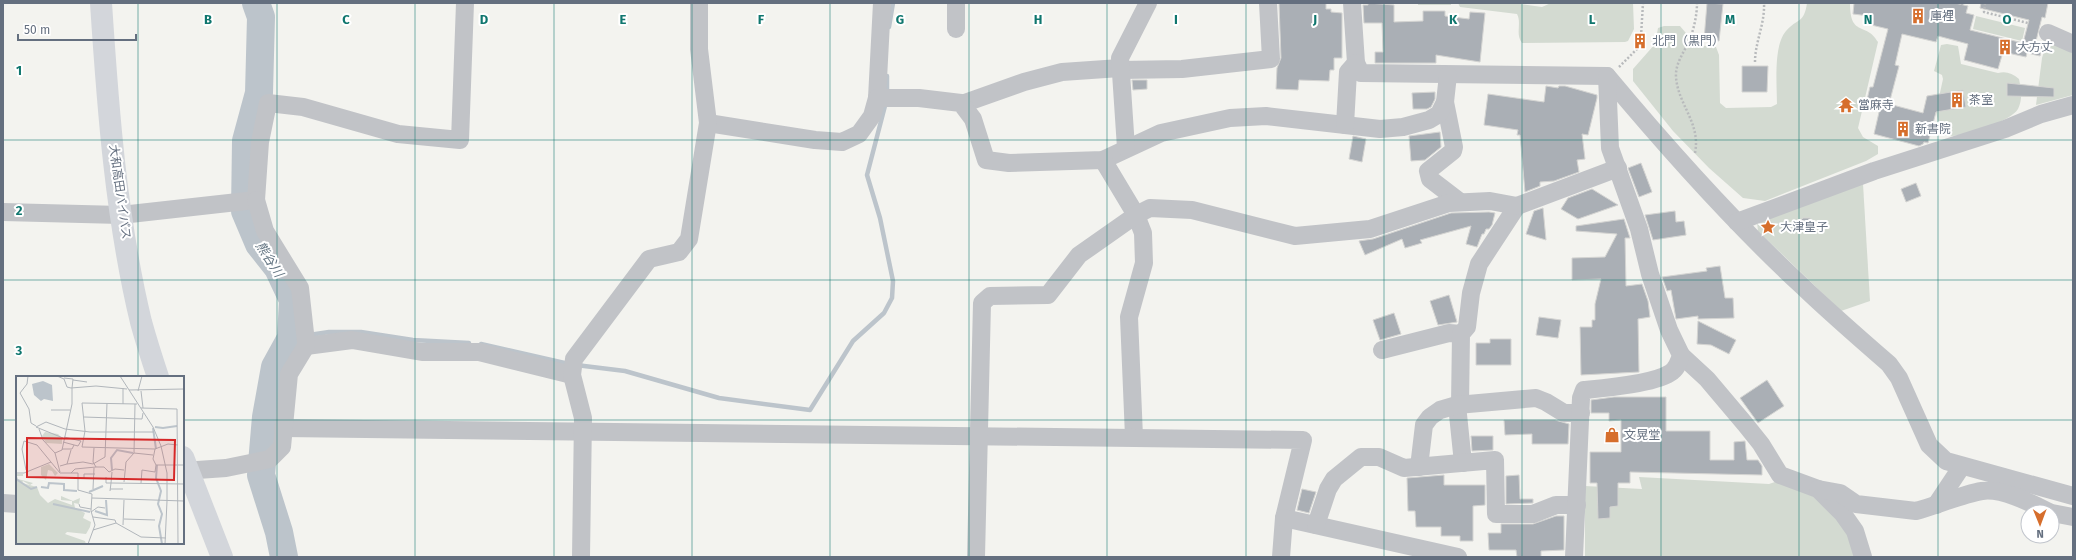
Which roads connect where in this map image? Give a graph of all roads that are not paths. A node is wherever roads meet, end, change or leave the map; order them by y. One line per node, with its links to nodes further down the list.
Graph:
1 (101, 3): 30 (highway, 大和高田バイパス)
2 (465, 3): 25 (street)
3 (699, 3): 20 (street)
4 (882, 3): 16 (street)
5 (956, 3): 9 (street)
6 (1148, 3): 13 (street)
7 (1268, 3): 13 (street)
8 (1352, 3): 12 (street)
9 (956, 29)
10 (2048, 33): 11 (street)
11 (2073, 44)
12 (1356, 63): 15 (street); 21 (street)
13 (1120, 69): 18 (street); 22 (street)
14 (1612, 73): 15 (street); 24 (street); 31 (street)
15 (1448, 75): 17 (street)
16 (884, 98): 18 (street); 20 (street)
17 (1445, 102): 21 (street); 26 (street)
18 (962, 104): 23 (street)
19 (2073, 105): 31 (street)
20 (708, 123): 36 (street)
21 (1344, 125): 22 (street)
22 (1126, 148): 23 (street)
23 (1103, 160): 29 (street)
24 (1618, 168): 27 (street); 35 (street)
25 (248, 201): 30 (street); 33 (street)
26 (1460, 202): 27 (street); 29 (street)
27 (1517, 206): 32 (street)
28 (3, 212): 30 (street)
29 (1136, 215): 42 (street); 43 (street)
30 (121, 216): 37 (highway, 大和高田バイパス)
31 (1737, 222): 46 (street)
32 (1461, 334): 34 (street); 38 (street)
33 (305, 339): 36 (street); 40 (street)
34 (1382, 350)
35 (1681, 355): 39 (street); 48 (street)
36 (573, 368): 41 (street)
37 (158, 376)
38 (1458, 405): 39 (street); 44 (street); 47 (street)
39 (1581, 413): 53 (street)
40 (283, 428): 41 (street); 45 (street)
41 (583, 431): 42 (street); 60 (street)
42 (979, 436): 43 (street); 61 (street)
43 (1134, 437): 57 (street)
44 (1463, 463): 47 (street); 53 (street)
45 (184, 466): 59 (highway)
46 (1962, 466): 49 (street); 54 (street)
47 (1419, 467): 58 (street)
48 (1818, 489): 54 (street); 65 (street)
49 (2073, 496)
50 (3, 503): 51 (street)
51 (16, 504)
52 (2032, 504): 54 (street)
53 (1577, 505): 64 (street)
54 (1936, 505)
55 (2060, 515): 56 (street)
56 (2073, 517)
57 (1284, 518): 58 (street); 62 (street)
58 (1316, 525): 63 (street)
59 (222, 557)
60 (580, 557)
61 (976, 557)
62 (1281, 557)
63 (1458, 557)
64 (1574, 557)
65 (1863, 557)

